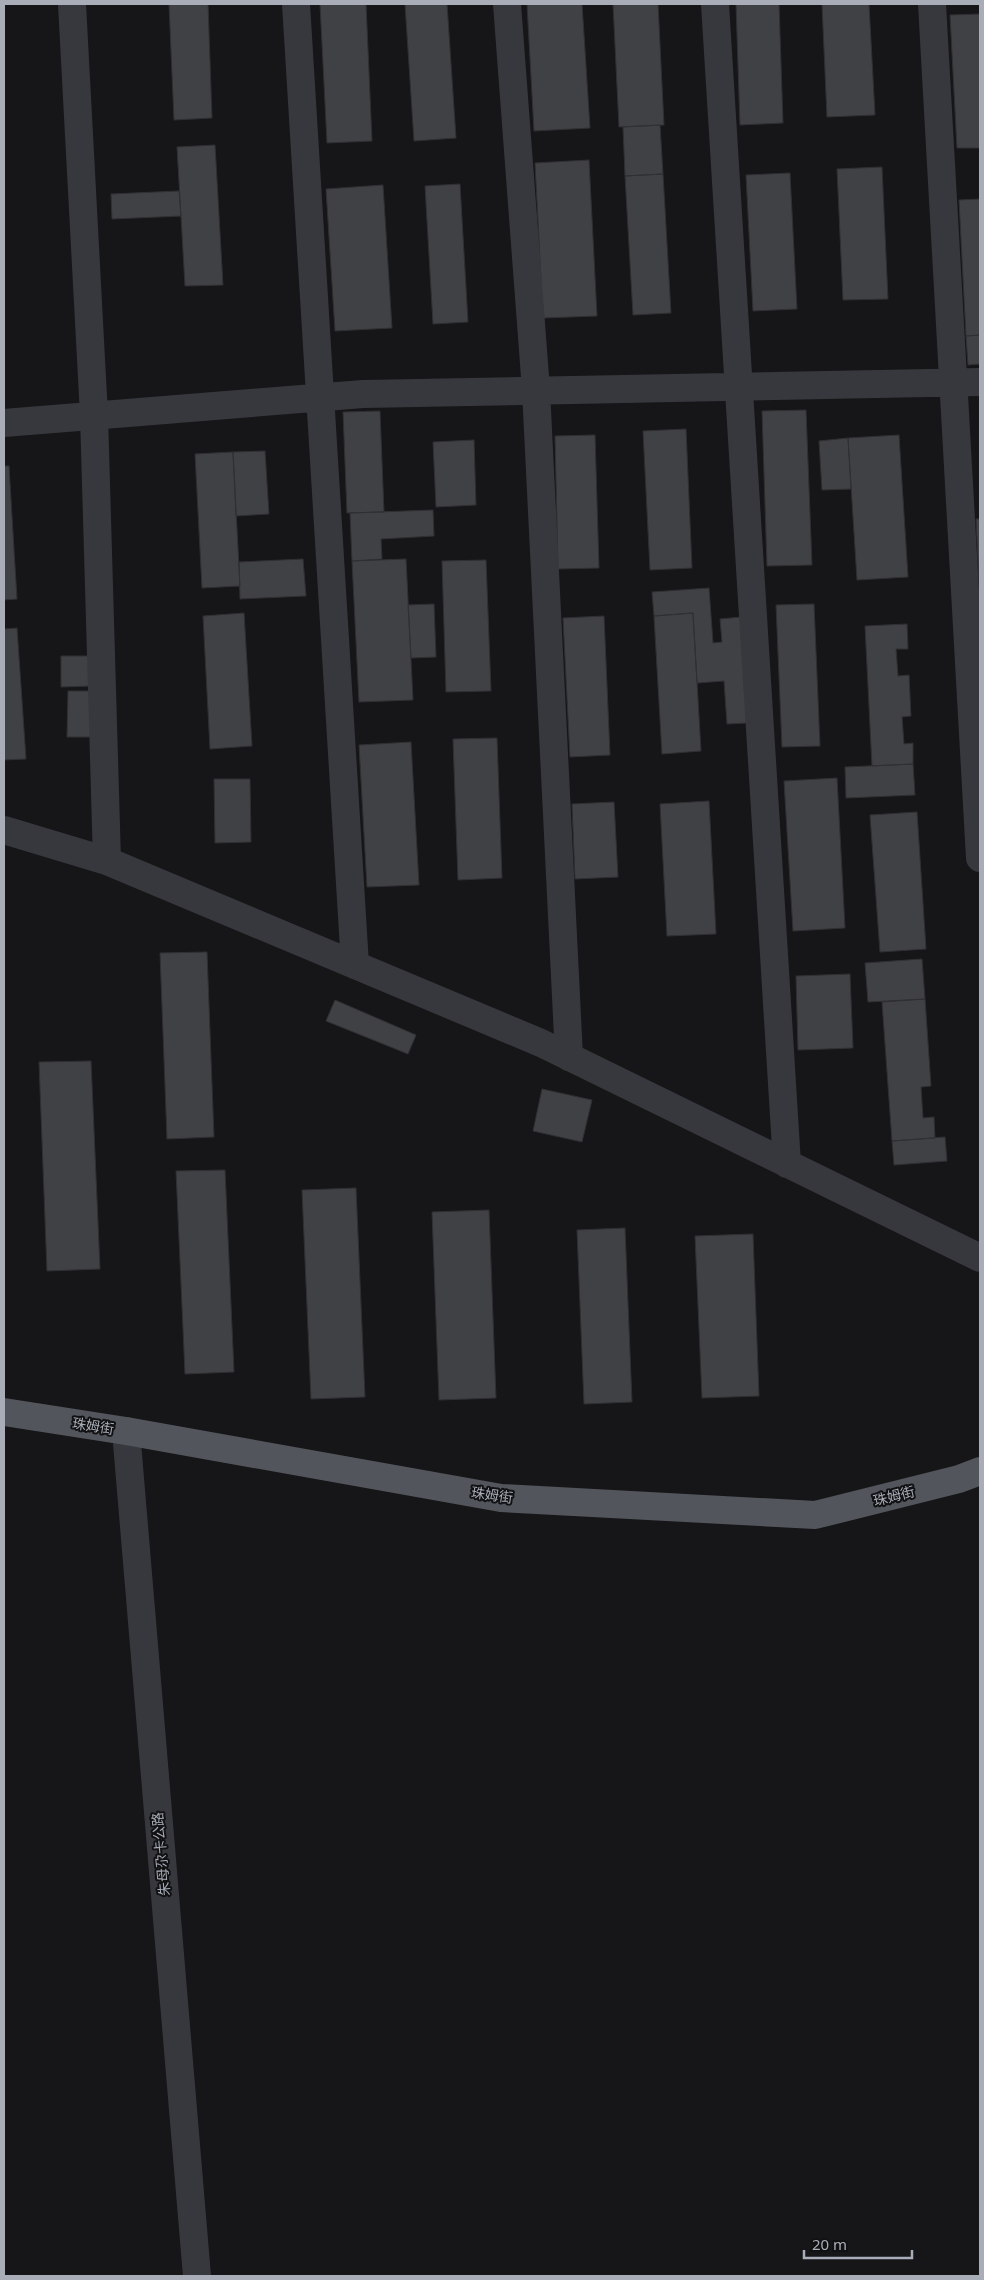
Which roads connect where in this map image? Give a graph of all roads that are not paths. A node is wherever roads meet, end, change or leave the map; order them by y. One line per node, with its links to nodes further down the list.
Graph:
1 (72, 4): 11 (street)
2 (296, 4): 10 (street)
3 (506, 4): 9 (street)
4 (715, 4): 8 (street)
5 (932, 4): 6 (street)
6 (952, 382): 7 (street); 8 (street); 14 (street)
7 (980, 382)
8 (738, 386): 9 (street); 18 (street)
9 (536, 390): 10 (street); 17 (street)
10 (319, 397): 11 (street); 16 (street)
11 (94, 416): 12 (street); 15 (street)
12 (4, 423)
13 (4, 830): 15 (street)
14 (980, 858)
15 (106, 861): 16 (street)
16 (355, 965): 17 (street)
17 (569, 1057): 18 (street)
18 (787, 1164): 19 (street)
19 (980, 1258)
20 (4, 1412): 21 (main road, 珠姆街)
21 (126, 1431): 22 (main road, 珠姆街); 23 (street, 朱母尕卡公路)
22 (980, 1471)
23 (197, 2276)

